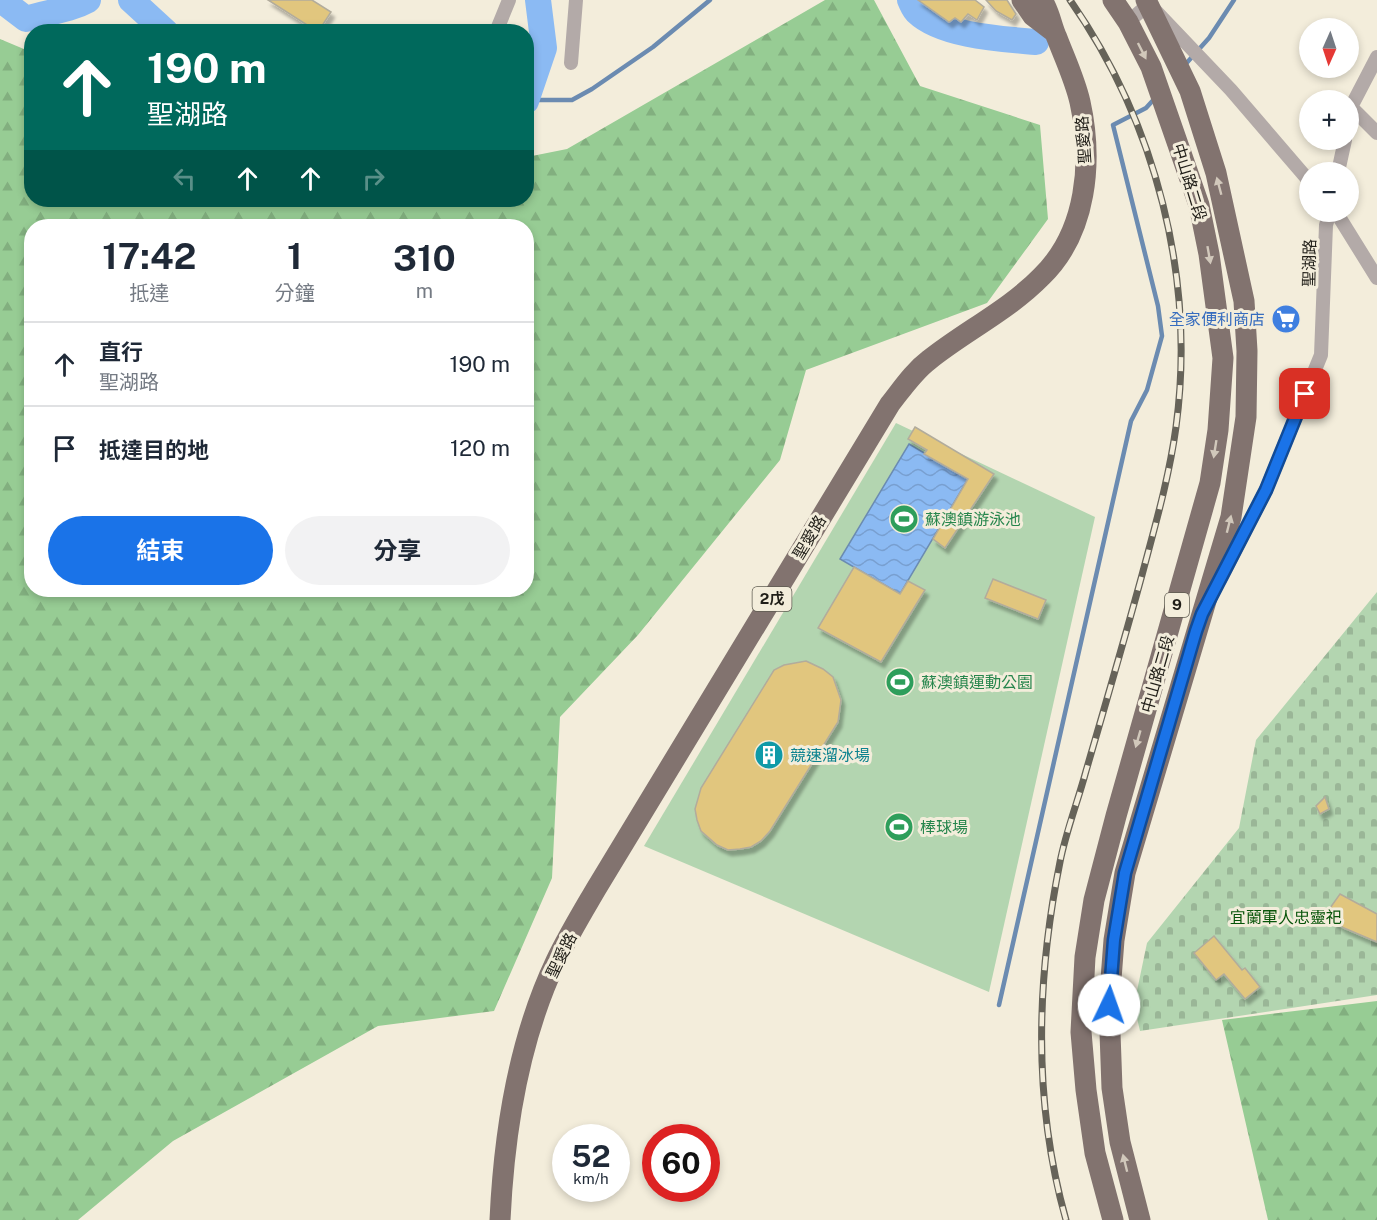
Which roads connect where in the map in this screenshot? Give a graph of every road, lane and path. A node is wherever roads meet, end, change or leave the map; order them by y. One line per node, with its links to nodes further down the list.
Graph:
1 (508, 0): 8 (street)
2 (576, 0): 11 (street)
3 (1022, 0): 9 (main road, 聖愛路 / 2戊)
4 (1042, 0): 9 (main road, 聖愛路 / 2戊)
5 (1113, 0): 7 (main road, 中山路二段 / 9)
6 (1148, 2): 7 (street); 15 (street); 19 (main road, 中山路二段 / 9, one-way to 6)
7 (1128, 22): 21 (main road, 中山路二段 / 9, one-way to 21)
8 (499, 24)
9 (1054, 32): 20 (main road, 聖愛路 / 2戊)
10 (1377, 57): 12 (street)
11 (571, 63)
12 (1359, 95)
13 (1359, 120): 14 (street)
14 (1377, 133)
15 (1299, 169)
16 (1327, 222): 19 (street, 聖湖路)
17 (1342, 222): 18 (street)
18 (1377, 278)
19 (1202, 614): 22 (main road, 中山路二段 / 9, one-way to 19)
20 (500, 1220)
21 (1113, 1220)
22 (1140, 1220)

